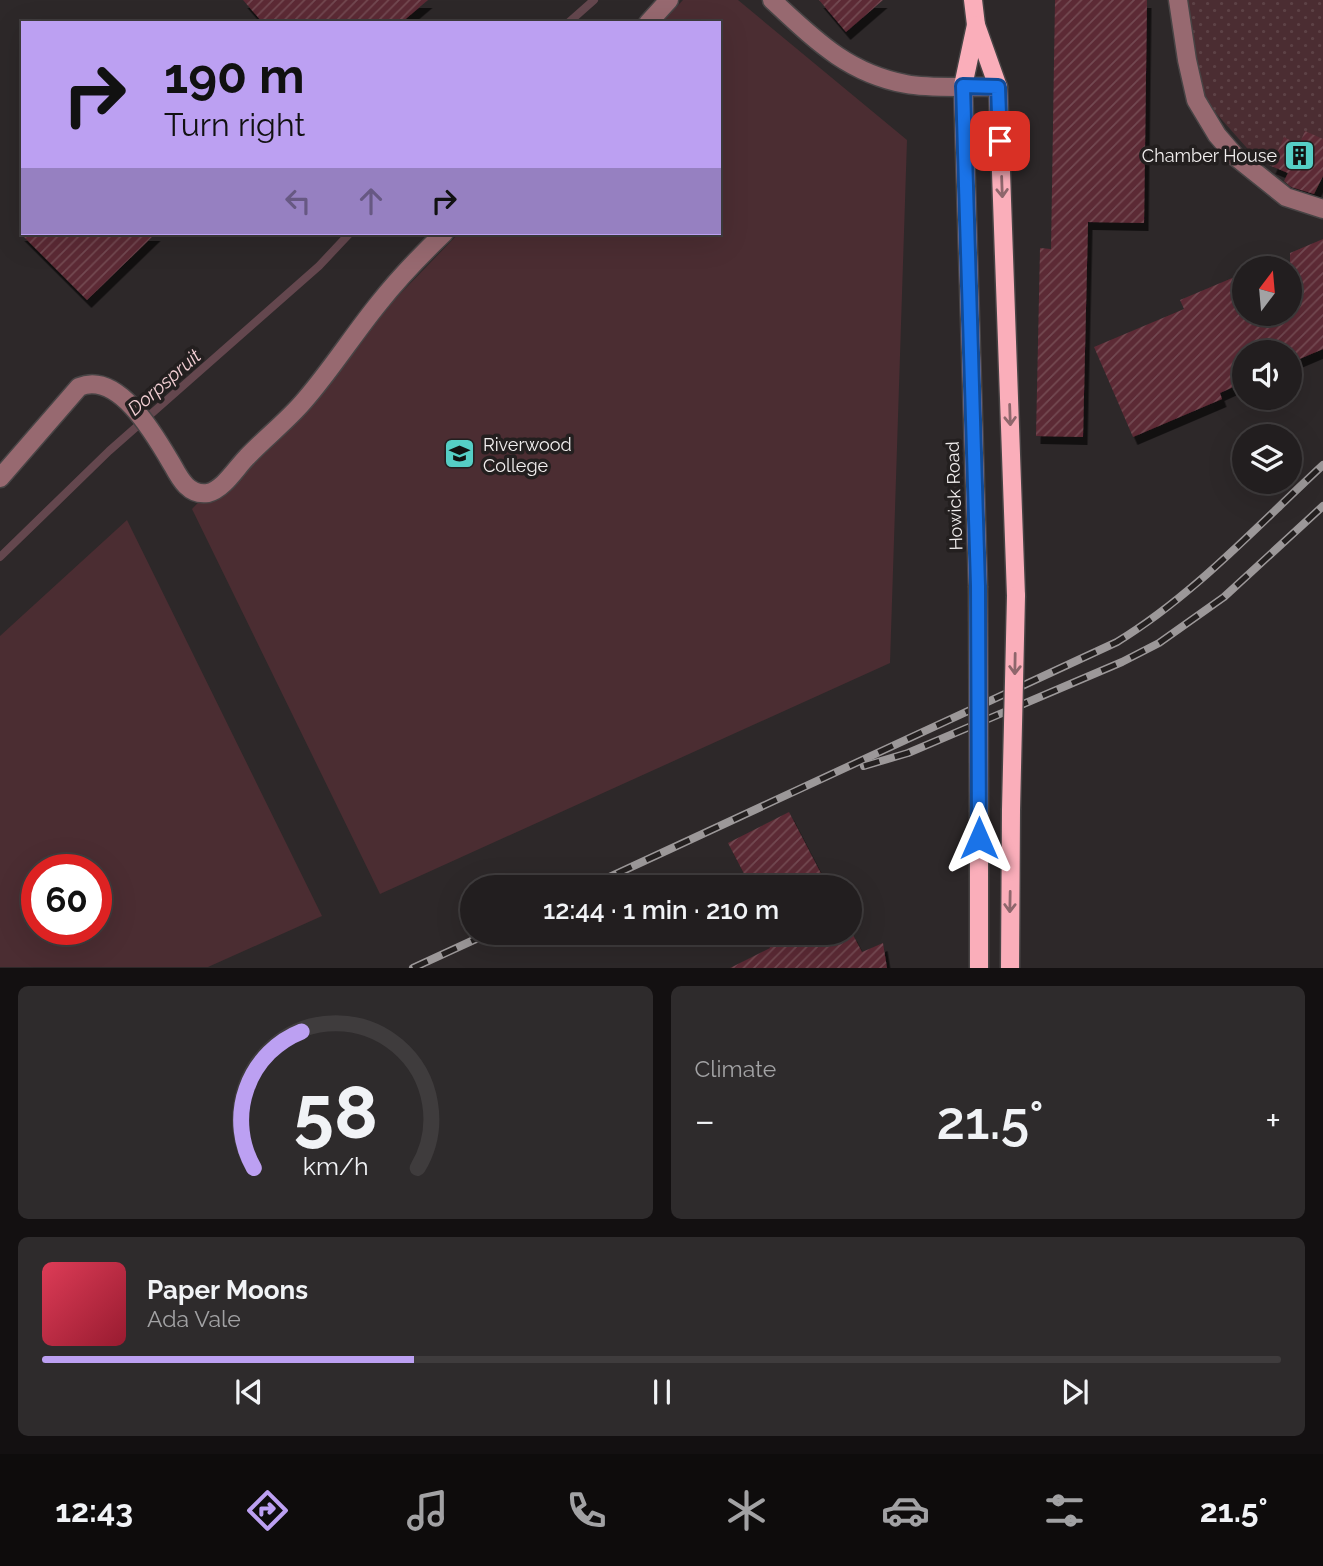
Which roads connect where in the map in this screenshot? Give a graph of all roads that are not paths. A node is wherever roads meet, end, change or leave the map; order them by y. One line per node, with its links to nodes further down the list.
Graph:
1 (669, 0): 5 (street)
2 (772, 0): 7 (street)
3 (973, 0): 6 (main road, Howick Road)
4 (1178, 0): 9 (street)
5 (650, 21)
6 (976, 25): 7 (main road, Howick Road); 8 (main road, Howick Road)
7 (963, 86): 8 (street); 12 (main road, Howick Road, bridge)
8 (998, 87): 13 (main road, Howick Road, one-way to 13, bridge)
9 (1323, 209)
10 (442, 235): 11 (street)
11 (0, 478)
12 (979, 968)
13 (1010, 968)

